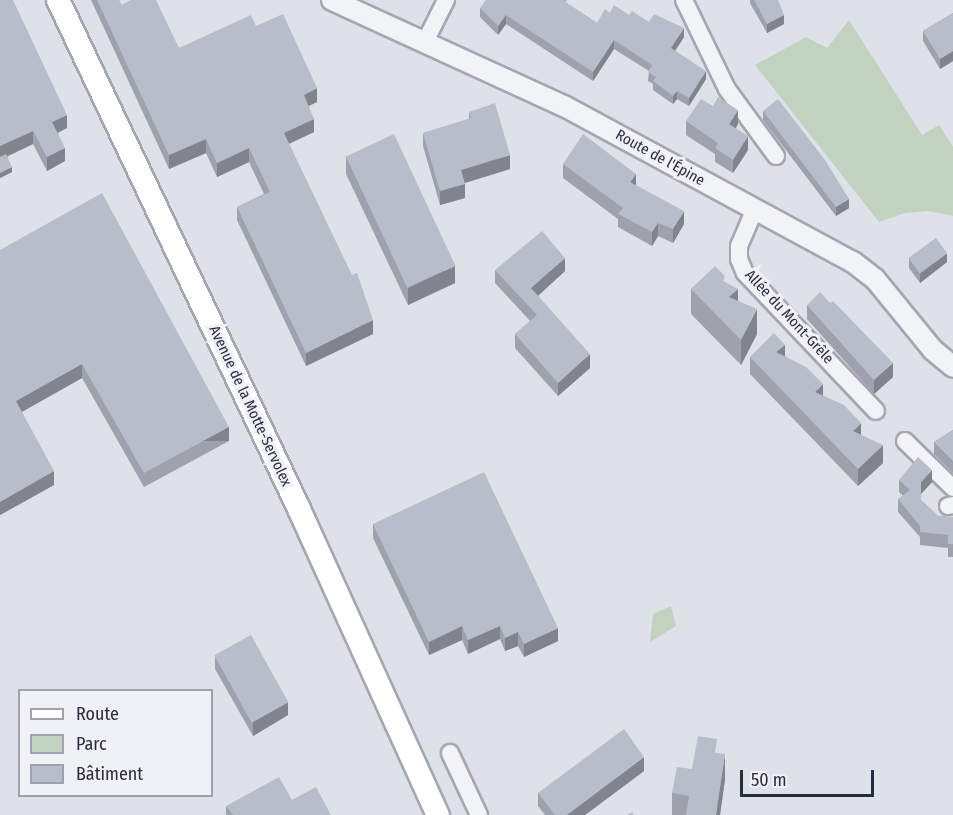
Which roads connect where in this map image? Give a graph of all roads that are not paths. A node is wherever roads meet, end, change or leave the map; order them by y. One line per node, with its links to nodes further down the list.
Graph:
1 (58, 0): 13 (main road, Avenue de la Motte-Servolex)
2 (332, 0): 5 (street, Route de l'Épine)
3 (446, 0): 5 (street)
4 (684, 0): 6 (street)
5 (425, 42): 7 (street, Route de l'Épine)
6 (776, 156)
7 (754, 211): 8 (street, Route de l'Épine); 9 (street, Allée du Mont-Grêle)
8 (953, 367)
9 (876, 411)
10 (905, 441): 11 (street)
11 (953, 488)
12 (450, 753): 14 (street)
13 (438, 815)
14 (479, 815)

